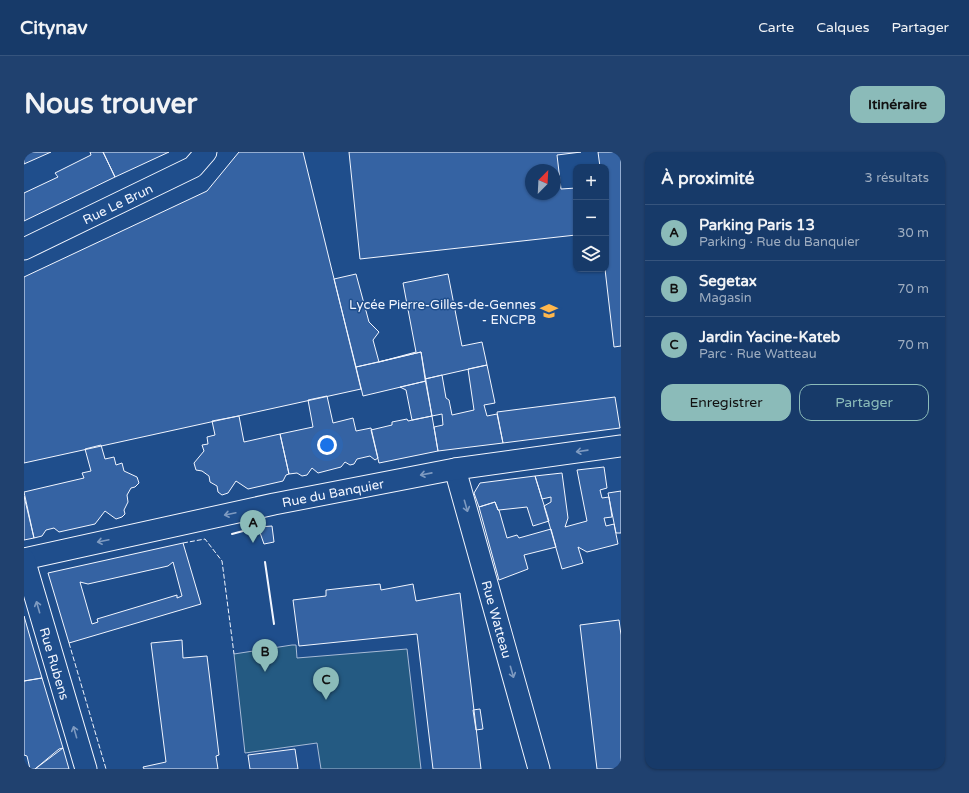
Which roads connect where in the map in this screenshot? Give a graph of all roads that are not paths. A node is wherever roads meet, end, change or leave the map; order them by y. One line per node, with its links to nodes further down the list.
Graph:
1 (206, 152): 2 (street, Rue Le Brun)
2 (24, 249)
3 (621, 446): 4 (street, Rue du Banquier, one-way to 4)
4 (455, 469): 5 (street, Rue du Banquier, one-way to 5); 7 (street, Rue Watteau, one-way to 7)
5 (24, 559): 6 (street, Rue Rubens, one-way to 5)
6 (86, 769)
7 (539, 769)

